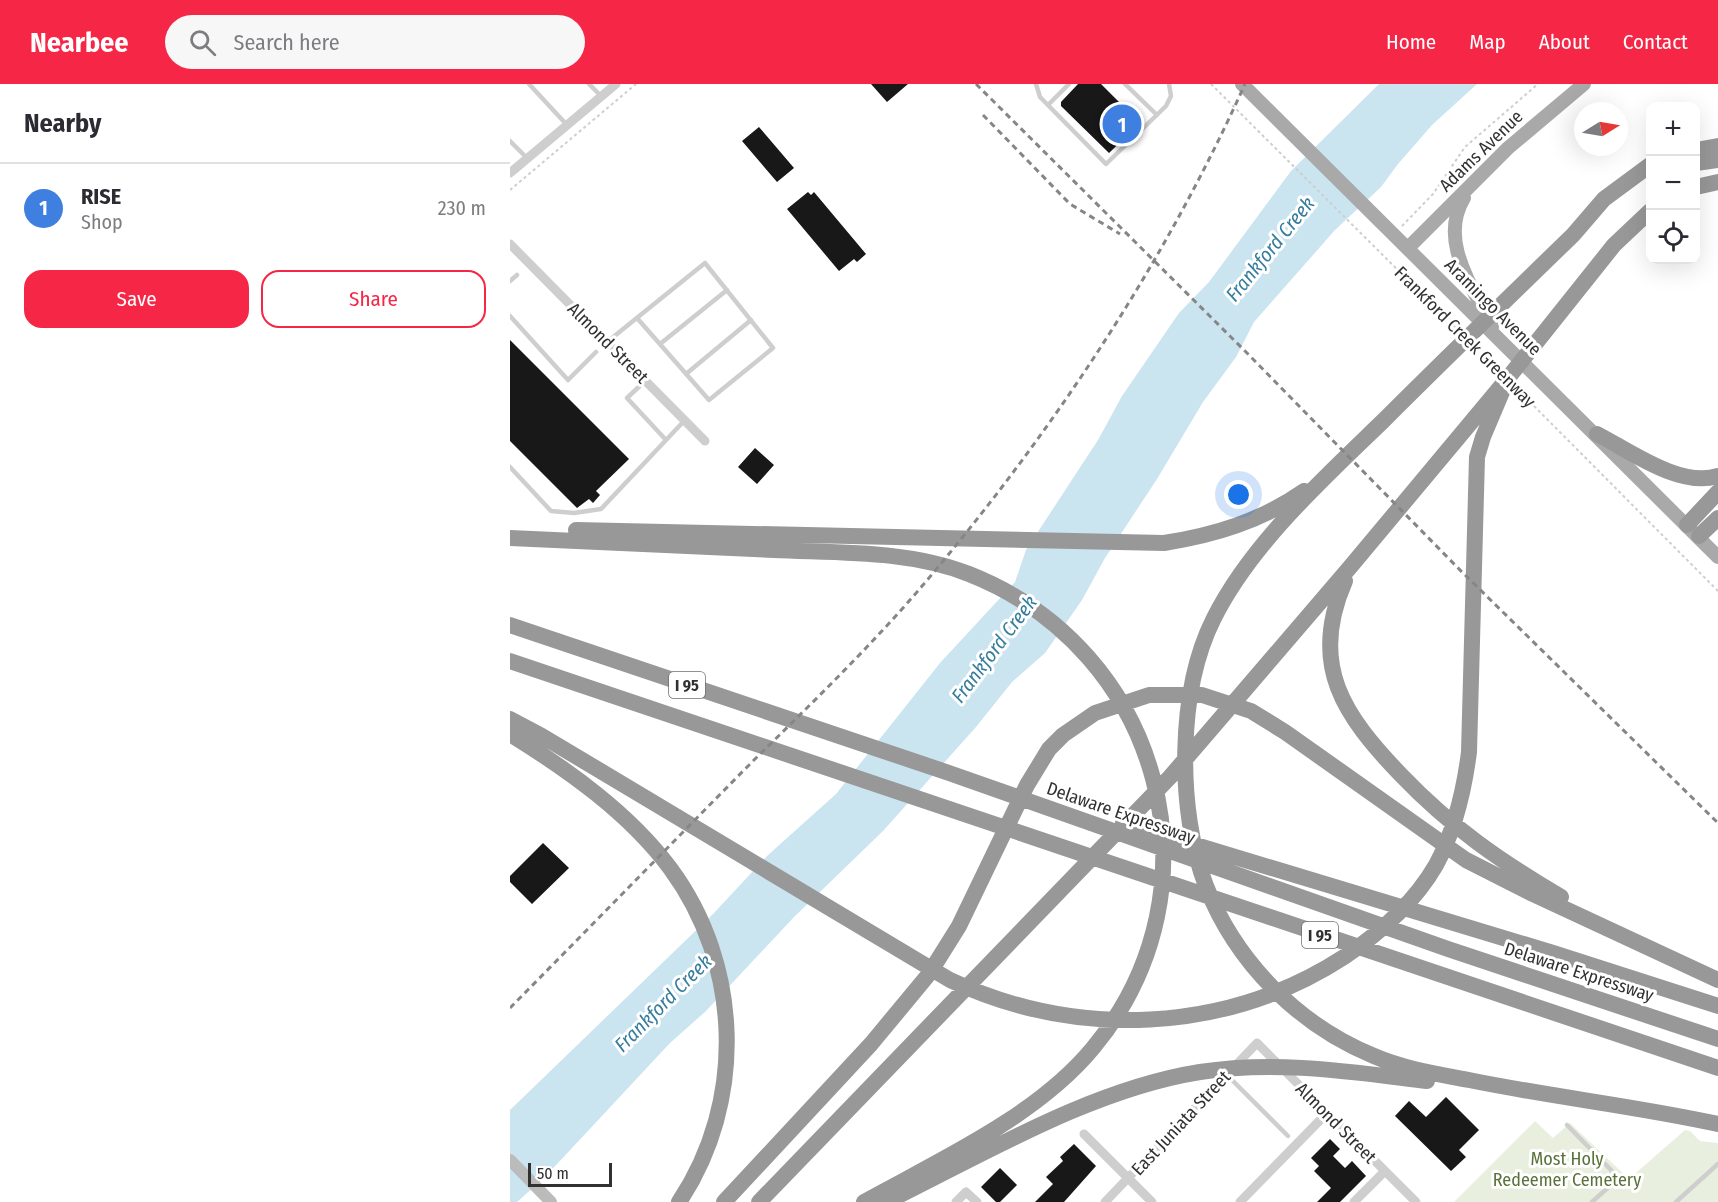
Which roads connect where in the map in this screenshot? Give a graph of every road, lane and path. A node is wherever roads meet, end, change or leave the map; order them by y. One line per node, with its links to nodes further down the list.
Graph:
1 (529, 84): 16 (lane)
2 (589, 84): 13 (lane)
3 (616, 84): 13 (street)
4 (636, 84): 29 (path)
5 (1036, 84): 14 (lane)
6 (1069, 84): 14 (lane)
7 (1125, 84): 15 (lane)
8 (1169, 84): 15 (lane)
9 (1211, 84): 41 (path, Frankford Creek Greenway)
10 (1242, 84): 34 (main road, Aramingo Avenue)
11 (1538, 84): 31 (path)
12 (1584, 84): 25 (main road, Adams Avenue)
13 (601, 96): 16 (street)
14 (1048, 105): 15 (lane)
15 (1157, 115)
16 (567, 125): 20 (street)
17 (510, 141): 20 (lane)
18 (1718, 146): 19 (highway)
19 (1700, 149)
20 (528, 158): 24 (street)
21 (1718, 160): 22 (highway)
22 (1700, 162)
23 (1646, 168): 32 (highway)
24 (510, 173)
25 (1479, 178): 34 (main road, Adams Avenue); 42 (main road)
26 (1646, 180): 32 (highway)
27 (1718, 182): 28 (highway)
28 (1700, 186)
29 (510, 190)
30 (1646, 215): 48 (highway)
31 (1412, 216)
32 (1573, 235): 55 (highway)
33 (510, 244): 43 (street, Almond Street)
34 (1408, 248): 42 (main road, Aramingo Avenue)
35 (518, 275): 36 (lane)
36 (510, 281)
37 (727, 290): 39 (lane); 40 (lane); 45 (lane)
38 (510, 316): 46 (lane)
39 (637, 318): 43 (lane); 45 (lane)
40 (751, 321): 47 (lane); 47 (lane)
41 (1463, 335)
42 (1497, 337): 51 (main road, Aramingo Avenue)
43 (607, 342): 49 (street, Almond Street)
44 (1471, 343): 48 (path, Frankford Creek Greenway)
45 (660, 344): 47 (lane)
46 (596, 352)
47 (686, 374)
48 (1508, 379): 63 (highway); 64 (path, Frankford Creek Greenway); 67 (highway)
49 (645, 381): 50 (street, Almond Street); 52 (lane)
50 (685, 420): 52 (lane); 53 (street, Almond Street)
51 (1597, 434): 56 (highway); 60 (main road, Aramingo Avenue)
52 (666, 440): 54 (lane)
53 (705, 441)
54 (510, 467)
55 (1327, 475): 59 (highway); 77 (highway)
56 (1718, 476)
57 (1718, 492): 60 (highway)
58 (1718, 518): 60 (highway)
59 (510, 528)
60 (1693, 531): 62 (main road, Aramingo Avenue)
61 (510, 538): 86 (highway)
62 (1718, 557)
63 (1351, 566): 70 (highway); 91 (highway)
64 (1718, 591)
65 (510, 625): 69 (highway, Delaware Expressway / I 95)
66 (510, 662): 75 (highway, I 95)
67 (510, 719)
68 (510, 734): 89 (highway)
69 (949, 773): 72 (highway); 73 (highway, Delaware Expressway / I 95)
70 (1639, 943): 71 (highway); 90 (highway)
71 (1718, 980)
72 (1718, 1006)
73 (1718, 1039)
74 (1257, 1043): 76 (street, East Juniata Street); 78 (street, Almond Street)
75 (1718, 1068)
76 (1227, 1075): 82 (lane); 87 (street, East Juniata Street)
77 (1533, 1093): 79 (highway); 86 (highway)
78 (1327, 1113): 85 (street, Almond Street); 98 (street)
79 (1718, 1124)
80 (1568, 1125): 101 (lane)
81 (1084, 1134): 87 (street)
82 (1288, 1136)
83 (510, 1160): 88 (main road)
84 (1718, 1164): 102 (lane)
85 (1384, 1171): 99 (street); 100 (street, Almond Street)
86 (932, 1172): 92 (highway); 93 (highway)
87 (1129, 1178): 96 (street, East Juniata Street); 97 (street)
88 (550, 1201)
89 (679, 1202)
90 (724, 1202)
91 (759, 1202)
92 (864, 1202)
93 (886, 1202)
94 (956, 1202): 95 (street)
95 (976, 1202)
96 (1105, 1202)
97 (1152, 1202)
98 (1240, 1202)
99 (1354, 1202)
100 (1416, 1202)
101 (1592, 1202)
102 (1676, 1202)

